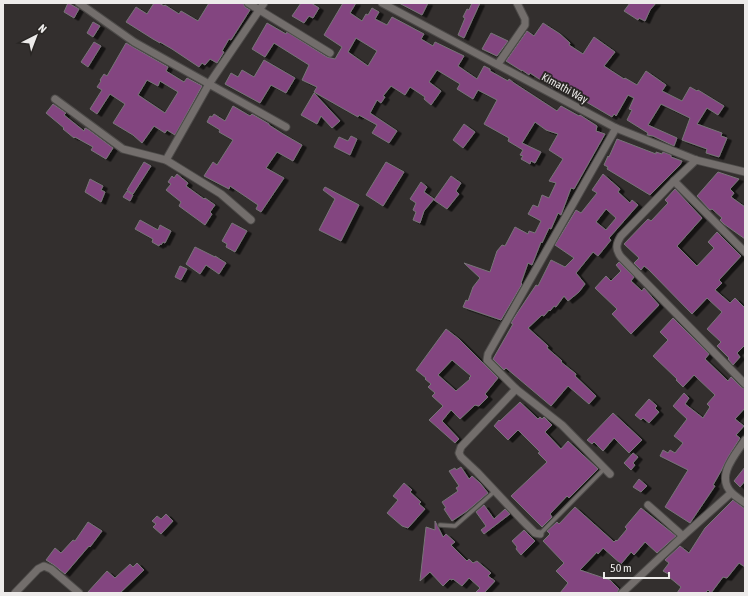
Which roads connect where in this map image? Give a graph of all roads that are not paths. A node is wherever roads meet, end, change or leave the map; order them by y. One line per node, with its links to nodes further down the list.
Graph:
1 (79, 3): 9 (street)
2 (248, 3): 6 (street)
3 (264, 3): 6 (street)
4 (382, 3): 8 (street, Kimathi Way)
5 (517, 3): 8 (street)
6 (260, 10): 7 (street); 9 (street)
7 (330, 53)
8 (498, 64): 12 (street, Kimathi Way)
9 (209, 84): 11 (street); 13 (street)
10 (55, 99): 13 (street)
11 (286, 127)
12 (616, 128): 14 (street, Kimathi Way); 20 (street)
13 (166, 160): 17 (street)
14 (696, 160): 15 (street, Kimathi Way); 16 (street)
15 (745, 172)
16 (674, 181): 18 (street); 19 (street)
17 (251, 220)
18 (745, 252)
19 (745, 384)
20 (516, 389): 22 (street); 23 (street)
21 (745, 440): 24 (street)
22 (607, 472): 28 (lane)
23 (495, 491): 27 (lane); 28 (street)
24 (731, 493): 25 (street); 29 (street)
25 (745, 503)
26 (648, 505): 29 (street)
27 (440, 525)
28 (540, 534)
29 (683, 536): 32 (street)
30 (15, 593): 31 (street)
31 (79, 593)
32 (622, 593)

